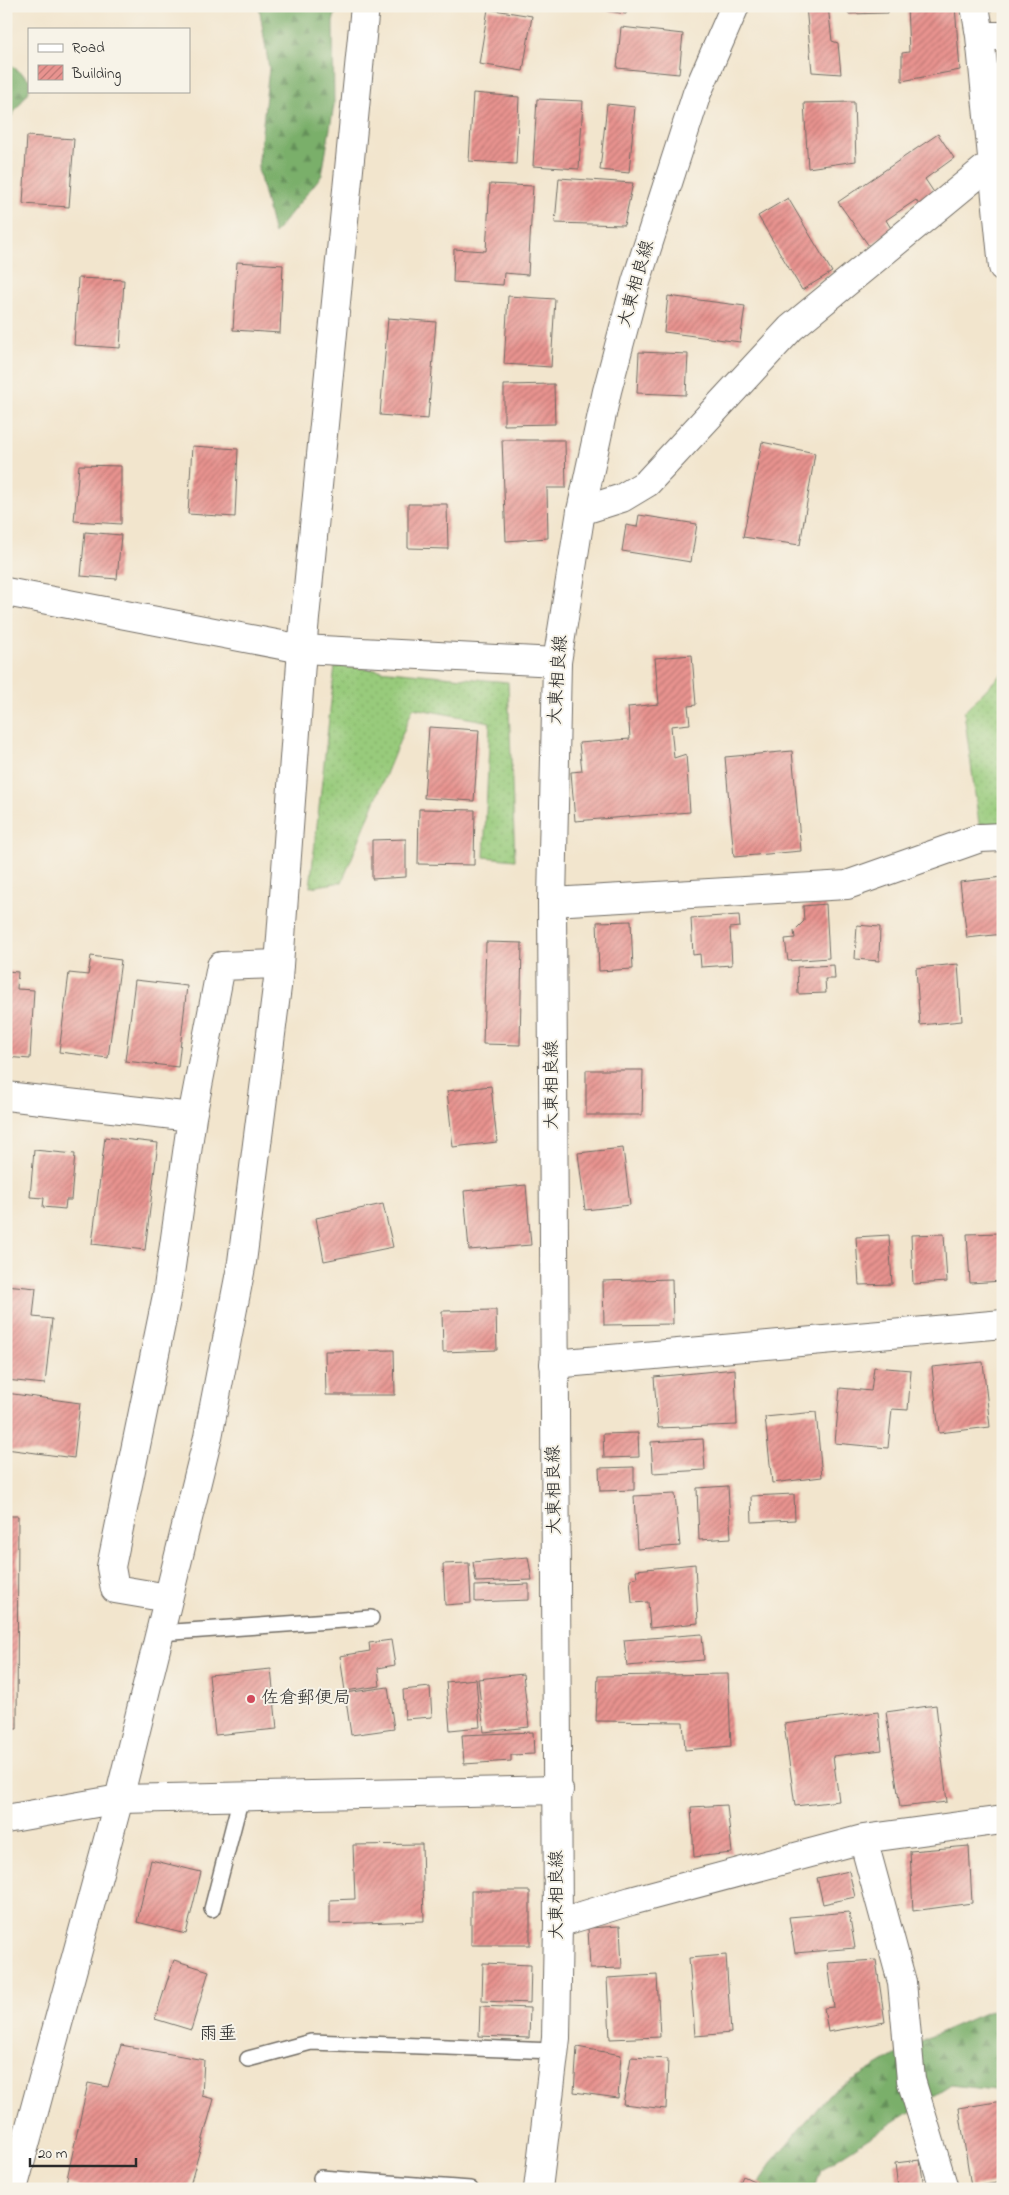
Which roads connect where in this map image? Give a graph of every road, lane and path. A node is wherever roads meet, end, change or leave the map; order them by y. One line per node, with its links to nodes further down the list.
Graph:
1 (365, 6): 9 (street)
2 (735, 6): 7 (street, 大東相良線)
3 (975, 6): 4 (street)
4 (992, 36): 5 (street)
5 (993, 162): 6 (street); 7 (street)
6 (1003, 267)
7 (581, 511): 10 (street, 大東相良線)
8 (6, 592): 9 (street)
9 (302, 649): 10 (street); 13 (street)
10 (557, 662): 12 (street, 大東相良線)
11 (1003, 837): 12 (street)
12 (552, 902): 17 (street, 大東相良線)
13 (279, 964): 15 (street); 18 (street)
14 (6, 1096): 15 (street)
15 (192, 1117): 18 (street)
16 (1003, 1324): 17 (street)
17 (554, 1364): 21 (street, 大東相良線)
18 (168, 1598): 20 (street)
19 (371, 1618): 20 (lane)
20 (160, 1633): 23 (street)
21 (559, 1790): 22 (street); 28 (street, 大東相良線)
22 (241, 1797): 23 (street); 27 (lane)
23 (119, 1799): 24 (street); 33 (street)
24 (6, 1819)
25 (1003, 1820): 26 (street)
26 (863, 1839): 28 (street); 32 (street)
27 (212, 1910)
28 (558, 1923): 29 (street, 大東相良線)
29 (554, 2051): 30 (lane); 35 (street, 大東相良線)
30 (248, 2059)
31 (321, 2178): 34 (lane)
32 (943, 2185)
33 (14, 2189)
34 (470, 2189)
35 (538, 2189)

